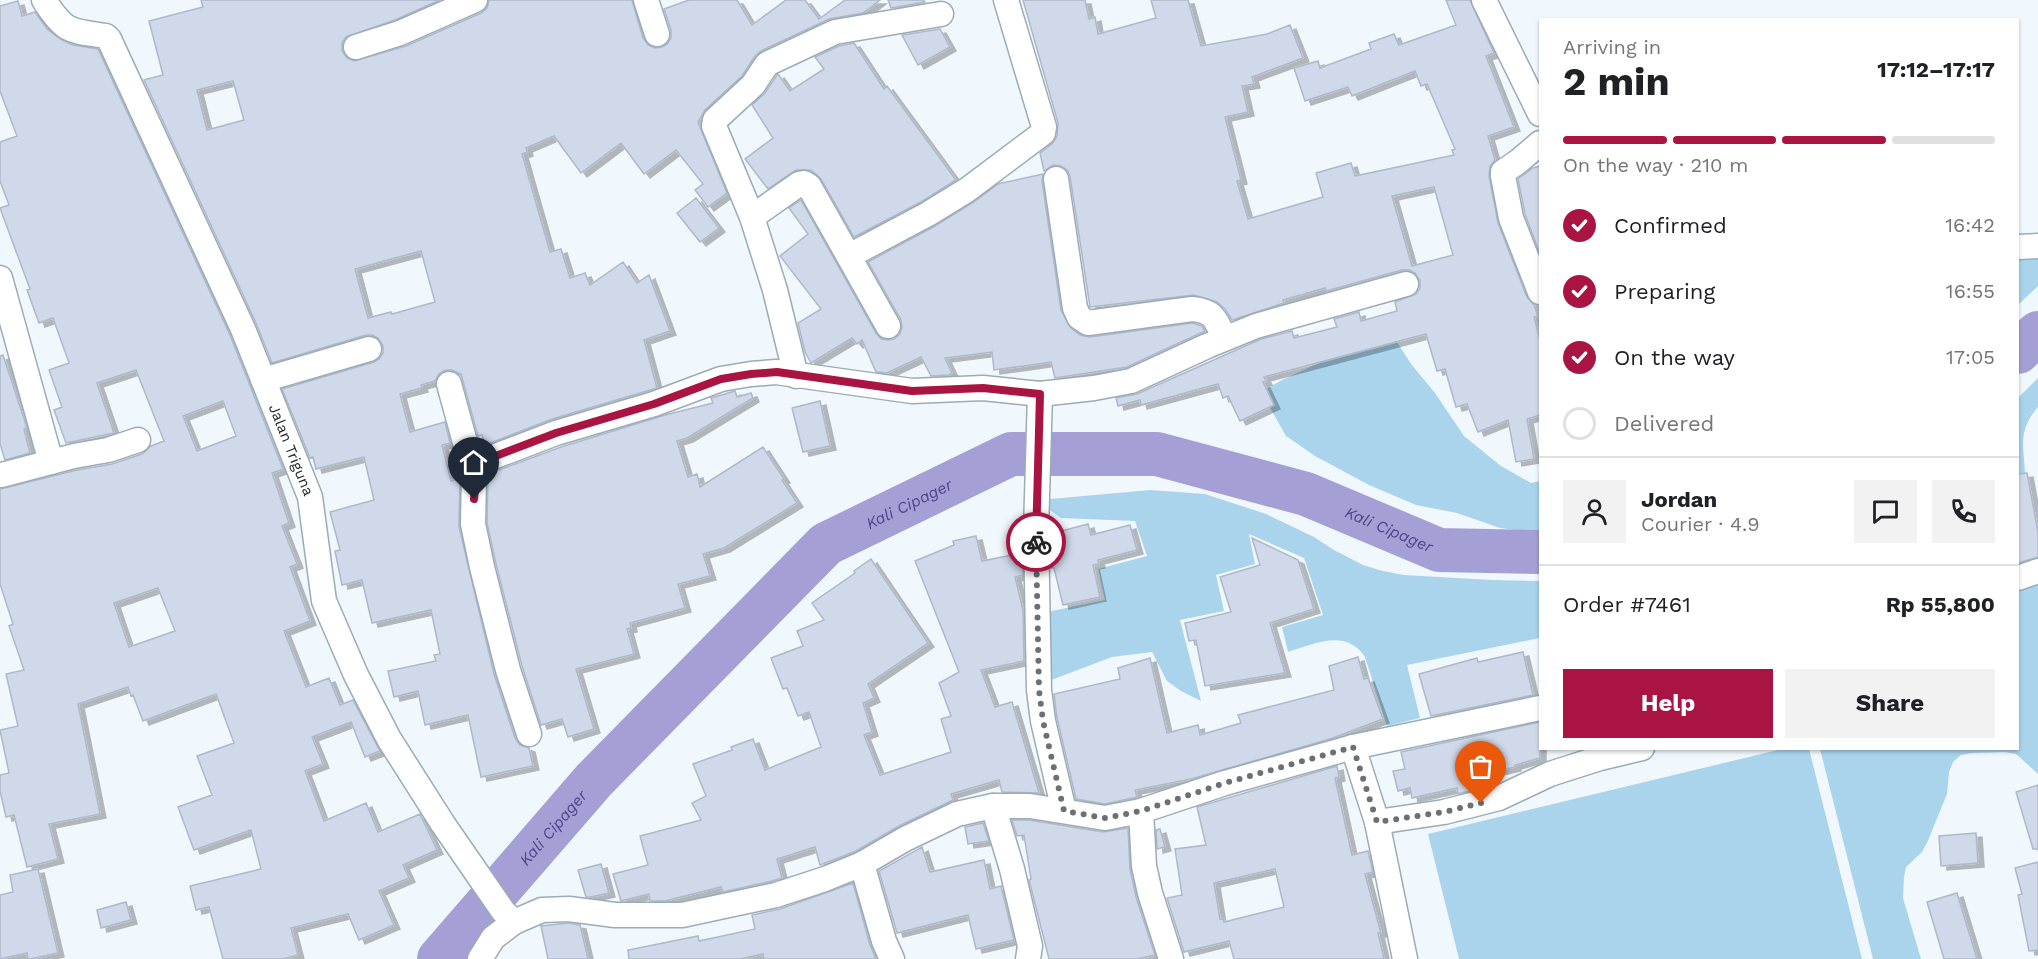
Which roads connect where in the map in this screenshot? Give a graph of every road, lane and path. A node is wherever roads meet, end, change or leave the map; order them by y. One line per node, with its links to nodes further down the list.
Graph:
1 (44, 0): 23 (street, Jalan Triguna)
2 (475, 0): 8 (street)
3 (646, 0): 7 (street)
4 (1006, 0): 15 (street)
5 (1484, 0): 9 (street)
6 (941, 14): 12 (street)
7 (657, 34)
8 (356, 47)
9 (1539, 112)
10 (1539, 144): 18 (street)
11 (1056, 178): 20 (street)
12 (752, 217): 15 (street); 22 (street)
13 (2038, 246): 14 (street)
14 (2019, 247)
15 (849, 256): 19 (street)
16 (0, 278): 27 (street)
17 (1406, 284): 20 (street)
18 (1539, 289)
19 (888, 326)
20 (1225, 338): 25 (street)
21 (369, 349): 23 (street)
22 (796, 376): 25 (street); 28 (street)
23 (263, 380): 41 (street, Jalan Triguna)
24 (449, 384): 28 (street)
25 (1040, 394): 37 (street)
26 (138, 440): 27 (street)
27 (51, 462): 29 (street)
28 (472, 465): 33 (street)
29 (2, 475)
30 (2038, 571): 31 (street)
31 (2019, 578)
32 (1539, 708): 34 (street)
33 (529, 734)
34 (1353, 747): 38 (street); 39 (street)
35 (1634, 750): 39 (street)
36 (993, 806): 37 (street); 40 (street); 44 (street)
37 (1064, 811): 38 (street)
38 (1141, 811): 45 (street)
39 (1377, 822): 46 (street)
40 (862, 864): 41 (street); 43 (street)
41 (508, 917): 42 (street)
42 (480, 959)
43 (892, 959)
44 (1028, 959)
45 (1172, 959)
46 (1405, 959)

